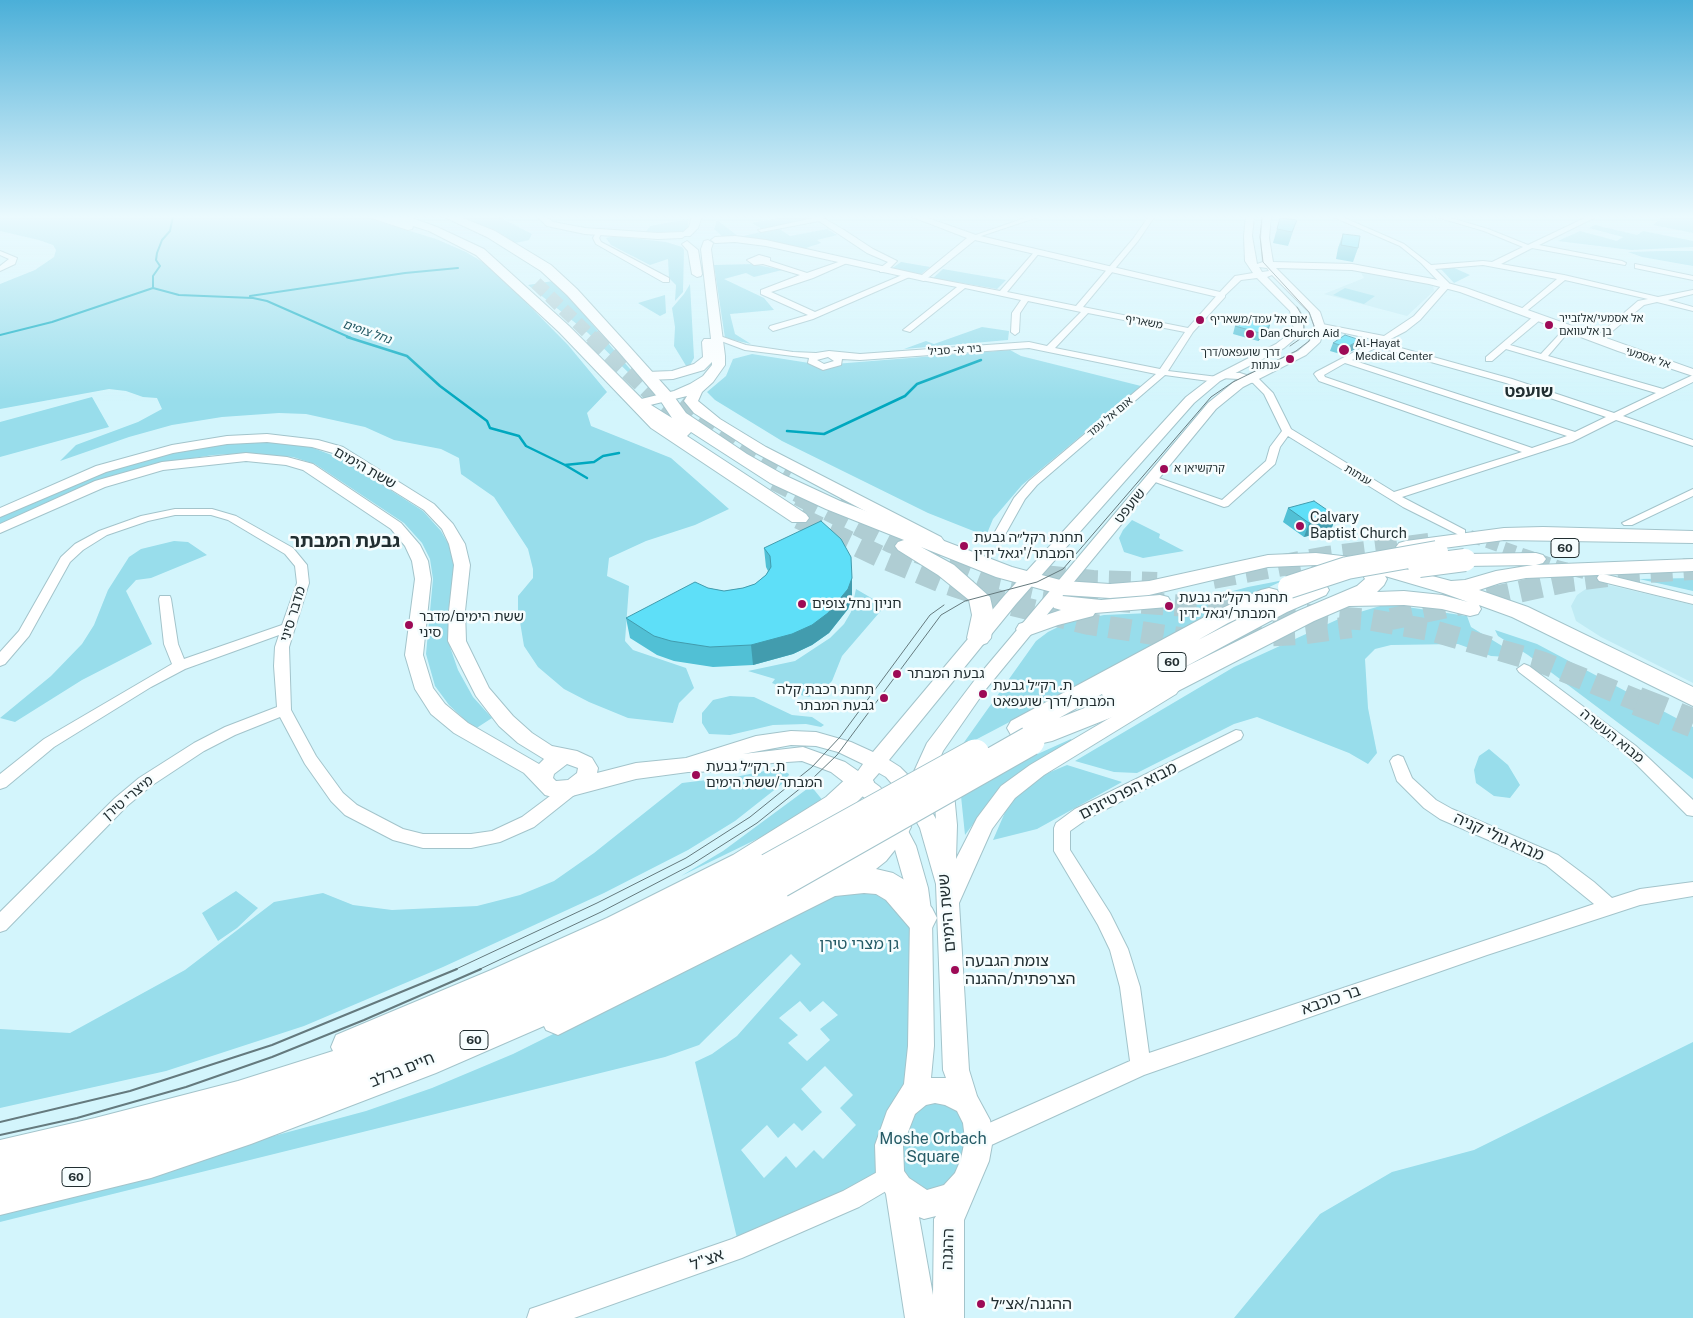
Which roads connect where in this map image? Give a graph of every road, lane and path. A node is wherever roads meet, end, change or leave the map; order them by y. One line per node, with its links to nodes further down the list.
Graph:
1 (1564, 277): 33 (street)
2 (517, 278): 65 (highway)
3 (542, 278): 22 (highway)
4 (556, 278): 57 (highway)
5 (661, 278): 21 (street)
6 (697, 278): 57 (main road)
7 (710, 278): 42 (main road)
8 (806, 278): 34 (street)
9 (904, 278): 34 (street)
10 (924, 278): 24 (street, משאריף)
11 (1015, 278): 26 (street)
12 (1105, 278): 30 (street)
13 (1148, 278): 27 (street)
14 (1239, 278): 27 (street)
15 (1263, 278): 58 (street, שועפט)
16 (1282, 278): 36 (street)
17 (1402, 278): 23 (street)
18 (1417, 278): 23 (street)
19 (1439, 278): 23 (street, אל אסמעי)
20 (1566, 278): 29 (street)
21 (666, 280)
22 (546, 281)
23 (1446, 285): 33 (street, אל אסמעי); 43 (street)
24 (963, 286): 26 (street, משאריף); 39 (street)
25 (1693, 292): 29 (street)
26 (1002, 293): 28 (street, משאריף)
27 (1222, 295): 40 (street, אום אל עמד)
28 (1026, 298): 30 (street, משאריף); 41 (street)
29 (1654, 298): 32 (street); 44 (street)
30 (1078, 308): 31 (street, משאריף)
31 (1087, 310): 40 (street, משאריף); 48 (street)
32 (1693, 310)
33 (1523, 312): 35 (street, אל אסמעי)
34 (815, 315): 37 (street)
35 (1537, 318): 38 (street, אל אסמעי); 46 (street)
36 (1320, 325): 43 (street); 58 (street, שועפט)
37 (773, 328)
38 (1567, 329): 44 (street, אל אסמעי); 50 (street)
39 (907, 330)
40 (1190, 331): 55 (street, אום אל עמד)
41 (1015, 332)
42 (717, 338): 47 (street); 49 (main road)
43 (1386, 339): 45 (street)
44 (1598, 340): 56 (street, אל אסמעי)
45 (1377, 344): 53 (street); 66 (street)
46 (1504, 346): 50 (street); 52 (street)
47 (744, 347): 49 (street); 51 (street)
48 (1050, 348): 54 (street, ביר א- סביל); 55 (street, ביר א- סביל)
49 (719, 356): 62 (main road)
50 (1543, 357): 63 (street)
51 (813, 358): 54 (street, ביר א- סביל); 54 (street)
52 (1489, 359)
53 (1347, 361): 68 (street); 70 (street)
54 (836, 366)
55 (1163, 372): 59 (street, ביר א- סביל); 81 (street, אום אל עמד)
56 (1693, 373)
57 (647, 376): 64 (highway)
58 (1244, 376): 61 (street, שועפט); 67 (street); 71 (street, שועפט)
59 (1186, 377): 61 (street, ביר א- סביל); 61 (street, ביר א- סביל)
60 (1693, 378): 63 (street)
61 (1214, 381): 91 (street, שועפט)
62 (704, 382): 64 (main road); 85 (main road)
63 (1666, 393): 66 (street)
64 (667, 398): 65 (main road); 74 (highway); 85 (highway)
65 (638, 404): 76 (highway); 82 (highway)
66 (1615, 416): 68 (street); 69 (street)
67 (1286, 431): 71 (street); 73 (street, ענתות)
68 (1576, 436): 70 (street)
69 (1693, 443)
70 (1533, 452): 73 (street)
71 (1152, 479): 93 (street, שועפט)
72 (1693, 492): 77 (street)
73 (1394, 496): 79 (street, ענתות)
74 (841, 500)
75 (0, 513): 112 (street, ששת הימים)
76 (799, 518)
77 (1628, 523)
78 (0, 529): 117 (street, ששת הימים)
79 (1461, 532)
80 (1693, 537): 87 (highway)
81 (997, 539)
82 (897, 542): 91 (highway); 101 (highway)
83 (1693, 548): 84 (highway, 60)
84 (1437, 552): 109 (highway, 60, bridge)
85 (968, 558): 91 (highway)
86 (1693, 559): 109 (highway, 60, bridge)
87 (1334, 561): 89 (highway); 93 (highway)
88 (1693, 565): 92 (highway)
89 (1372, 572): 92 (highway); 96 (highway); 97 (highway); 98 (highway)
90 (1603, 578): 95 (street)
91 (1023, 585): 93 (highway); 101 (street, שועפט)
92 (1452, 588): 106 (highway)
93 (1057, 594): 97 (highway); 100 (street, שועפט)
94 (165, 599): 103 (street)
95 (1693, 600)
96 (1340, 601): 98 (highway); 104 (highway)
97 (1101, 608): 100 (highway)
98 (1485, 612): 108 (highway)
99 (286, 629): 102 (street, מדבר סיני); 103 (street); 107 (street, מדבר סיני)
100 (1027, 629): 111 (street, שועפט)
101 (979, 638): 116 (street, שועפט)
102 (0, 661)
103 (180, 666): 118 (street)
104 (1207, 668): 109 (highway); 127 (street)
105 (1524, 669): 121 (street, מבוא העשרה)
106 (1693, 697)
107 (284, 710): 122 (street, מדבר סיני); 130 (street, מיצרי טירן)
108 (1693, 712)
109 (1031, 735): 135 (highway, חיים ברלב / 60, bridge)
110 (1236, 735): 131 (street, מבוא הפרטיזנים)
111 (941, 736): 120 (street, שועפט); 124 (street)
112 (565, 757): 114 (street); 117 (street)
113 (1398, 761): 128 (street, מבוא גולי קניה)
114 (585, 762): 115 (street, ששת הימים); 119 (street)
115 (636, 771): 116 (street, ששת הימים); 119 (street, ששת הימים)
116 (868, 772): 120 (street, ששת הימים); 123 (street, ששת הימים); 135 (highway)
117 (545, 782): 119 (street); 122 (street)
118 (0, 783)
119 (576, 787): 122 (street, מדבר סיני)
120 (914, 796): 123 (street, שועפט); 124 (street, ששת הימים)
121 (1693, 810)
122 (528, 822)
123 (897, 827): 125 (highway); 129 (street, ששת הימים)
124 (945, 872): 127 (street, ששת הימים)
125 (824, 887): 129 (highway); 135 (highway)
126 (1693, 889): 128 (street, בר כוכבא)
127 (948, 904): 133 (street, ששת הימים)
128 (1609, 907): 131 (street, בר כוכבא)
129 (921, 918): 132 (street, ששת הימים)
130 (0, 924)
131 (1141, 1066): 134 (street, בר כוכבא)
132 (912, 1099): 133 (street); 138 (street)
133 (966, 1102): 134 (street)
134 (979, 1139): 137 (street)
135 (150, 1141): 136 (highway, חיים ברלב / 60); 139 (highway, חיים ברלב / 60)
136 (0, 1159)
137 (965, 1183): 138 (street); 142 (street, ההגנה)
138 (886, 1184): 140 (street, אצ"ל); 141 (street)
139 (0, 1196)
140 (539, 1318)
141 (921, 1318)
142 (948, 1318)

